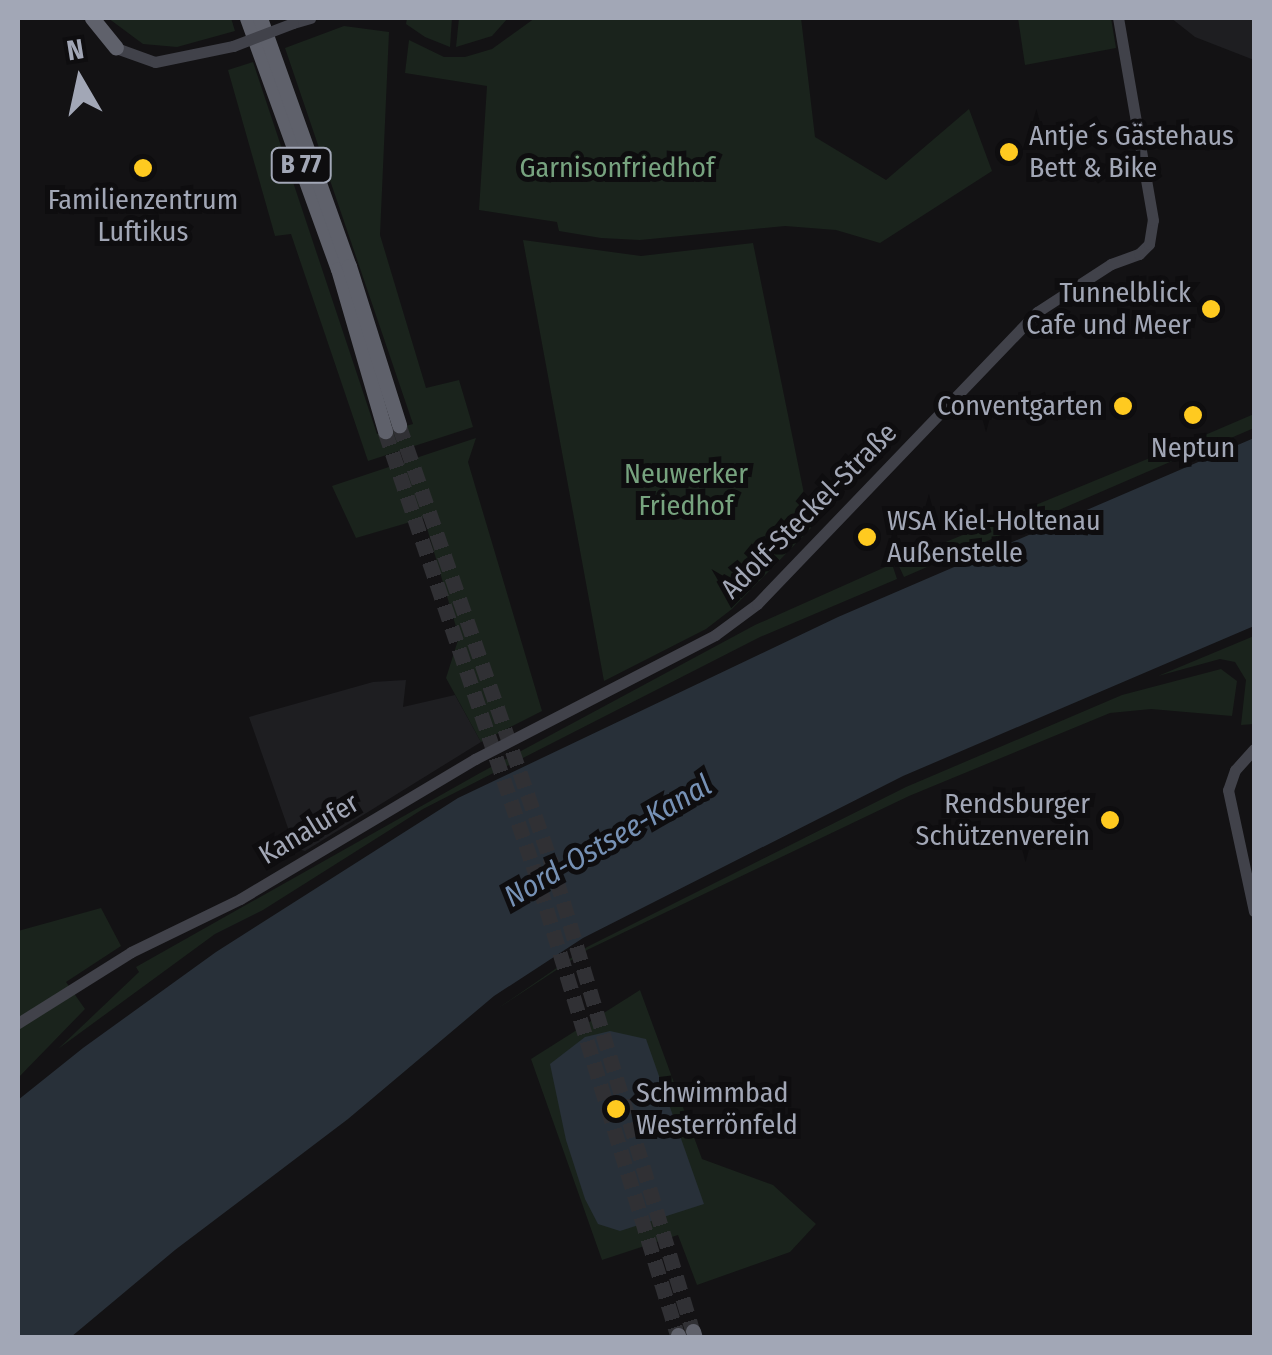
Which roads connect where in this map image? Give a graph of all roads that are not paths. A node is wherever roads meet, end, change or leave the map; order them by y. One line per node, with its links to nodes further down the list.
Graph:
1 (92, 18): 6 (highway)
2 (246, 18): 3 (highway, B 77)
3 (260, 18)
4 (310, 18): 6 (street, bridge)
5 (1118, 18): 7 (street, Adolf-Steckel-Straße)
6 (116, 48)
7 (627, 679): 10 (street, Kanalufer)
8 (1254, 749): 9 (street)
9 (1254, 911)
10 (18, 1023)

